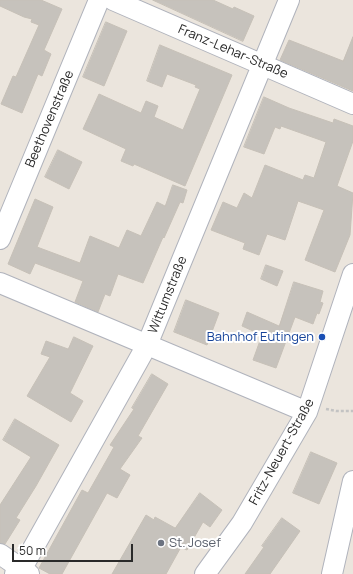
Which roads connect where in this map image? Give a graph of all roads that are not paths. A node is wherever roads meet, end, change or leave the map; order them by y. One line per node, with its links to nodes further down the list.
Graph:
1 (99, 0): 6 (street, Beethovenstraße)
2 (112, 0): 4 (street, Franz-Lehar-Straße)
3 (289, 0): 4 (street, Wittumstraße)
4 (262, 66): 5 (street, Franz-Lehar-Straße); 9 (street, Wittumstraße)
5 (353, 104)
6 (0, 239)
7 (353, 276): 10 (street, Fritz-Neuert-Straße)
8 (0, 283): 9 (street)
9 (147, 345): 10 (street); 13 (street, Wittumstraße)
10 (309, 407): 14 (street, Fritz-Neuert-Straße)
11 (353, 481): 15 (street)
12 (0, 554): 13 (street)
13 (22, 572)
14 (206, 574)
15 (332, 574)

